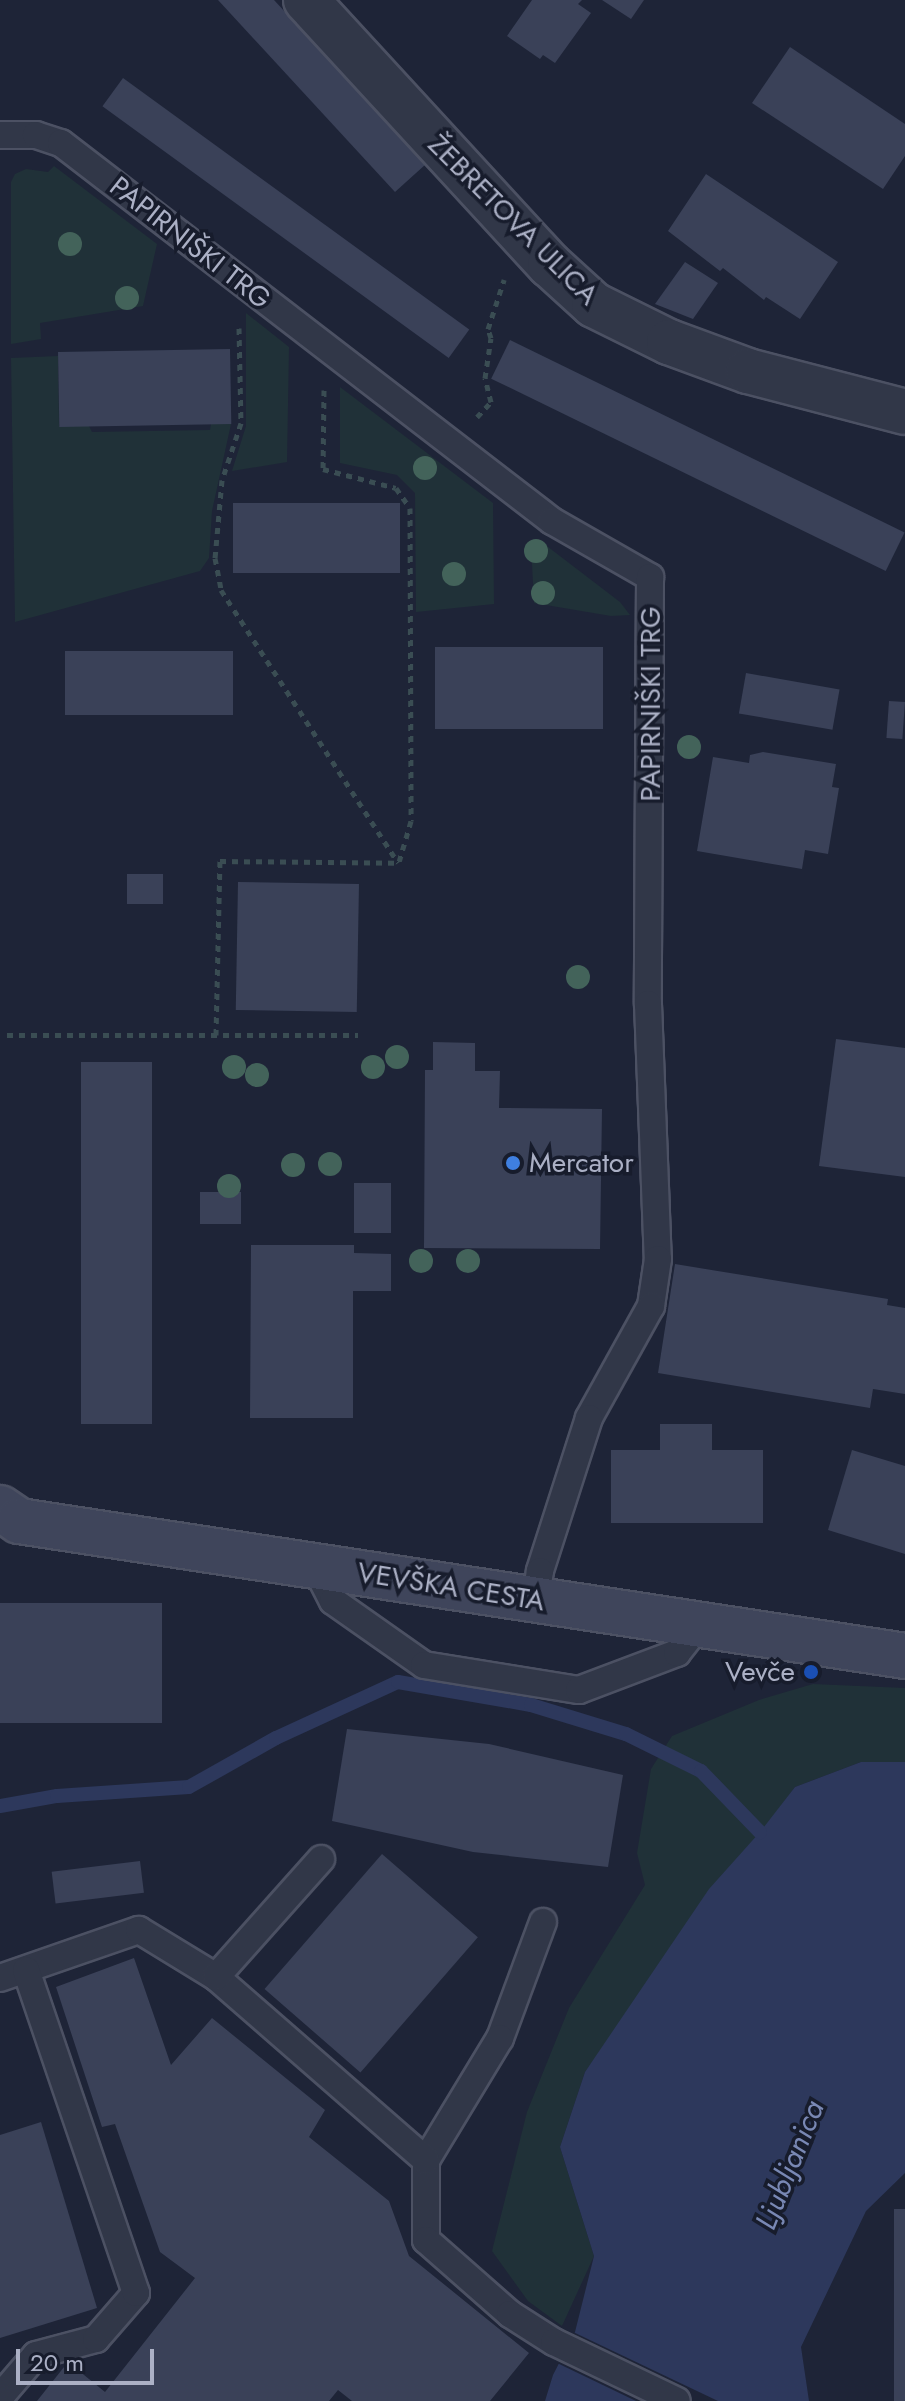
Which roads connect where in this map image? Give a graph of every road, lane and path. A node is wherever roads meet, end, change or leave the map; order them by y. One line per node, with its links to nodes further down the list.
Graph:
1 (306, 0): 3 (street, ŽEBRETOVA ULICA)
2 (0, 135): 4 (lane, PAPIRNIŠKI TRG)
3 (496, 208): 6 (street, ŽEBRETOVA ULICA); 7 (path)
4 (238, 280): 5 (lane, PAPIRNIŠKI TRG); 8 (path)
5 (324, 346): 7 (lane, PAPIRNIŠKI TRG); 8 (path)
6 (905, 412)
7 (485, 471): 14 (lane, PAPIRNIŠKI TRG)
8 (398, 863): 10 (path)
9 (7, 1035): 10 (path)
10 (216, 1035): 11 (path)
11 (358, 1035)
12 (0, 1508): 13 (street, VEVŠKA CESTA)
13 (315, 1566): 14 (street, VEVŠKA CESTA); 15 (lane)
14 (535, 1601): 15 (street, VEVŠKA CESTA)
15 (698, 1626): 16 (street, VEVŠKA CESTA)
16 (905, 1656)
17 (321, 1859): 20 (lane)
18 (543, 1922): 22 (lane)
19 (26, 1970): 20 (lane); 21 (lane); 23 (lane)
20 (216, 1977): 22 (lane)
21 (0, 1978)
22 (426, 2160): 24 (lane)
23 (0, 2397)
24 (677, 2401)

